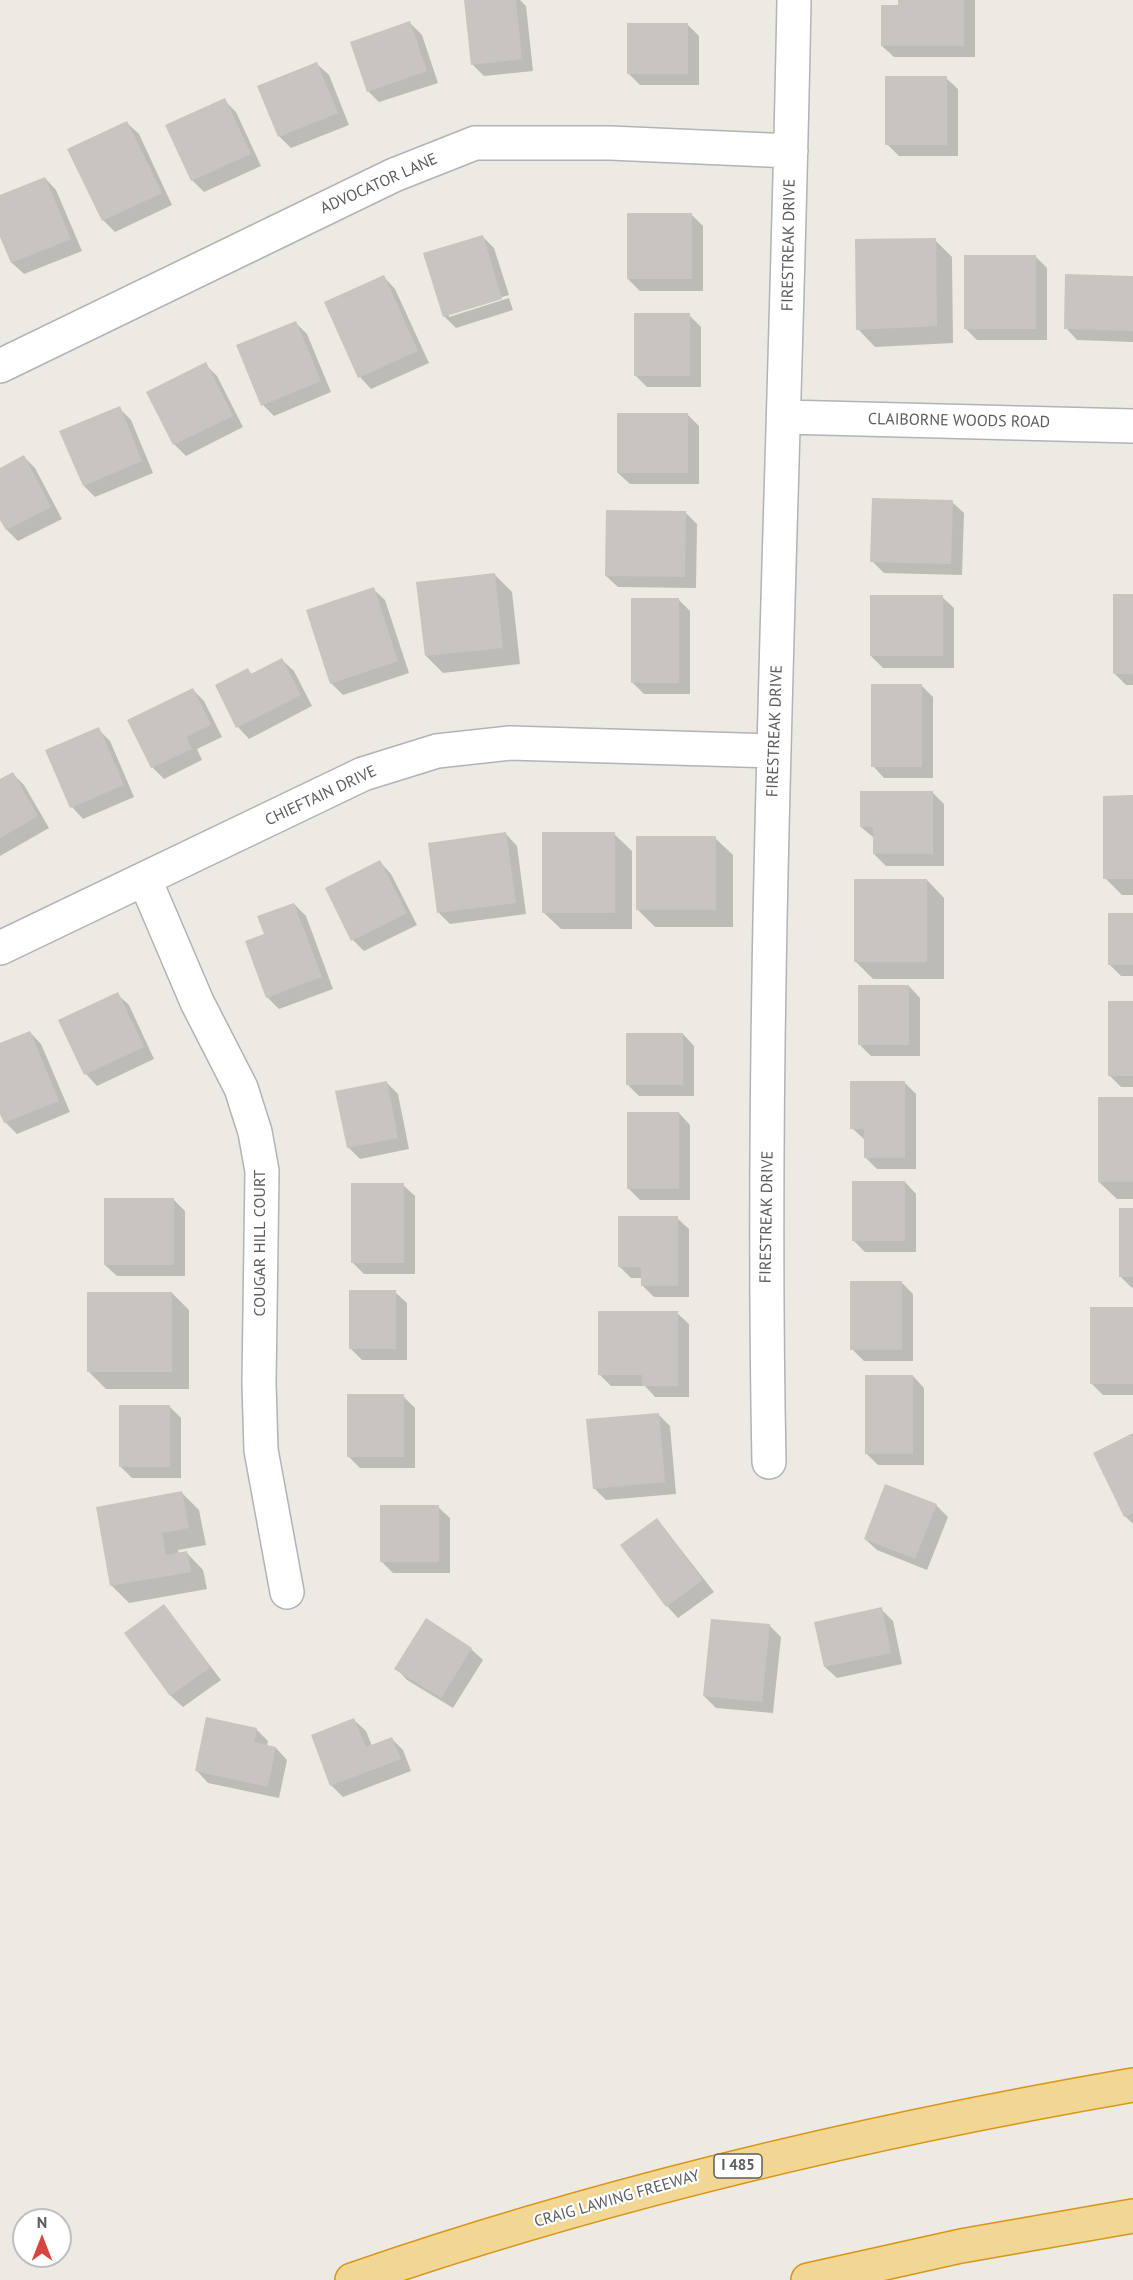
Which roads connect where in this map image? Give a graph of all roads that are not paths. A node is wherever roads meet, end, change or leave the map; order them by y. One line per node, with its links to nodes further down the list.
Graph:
1 (794, 0): 2 (street, FIRESTREAK DRIVE)
2 (791, 151): 3 (street, ADVOCATOR LANE); 4 (street, FIRESTREAK DRIVE)
3 (0, 366)
4 (785, 417): 5 (street, CLAIBORNE WOODS ROAD); 6 (street, FIRESTREAK DRIVE)
5 (1133, 426)
6 (774, 751): 7 (street, CHIEFTAIN DRIVE); 9 (street, FIRESTREAK DRIVE)
7 (145, 880): 8 (street, CHIEFTAIN DRIVE); 10 (street, COUGAR HILL COURT)
8 (0, 948)
9 (768, 1462)
10 (287, 1592)
11 (1133, 2085): 13 (highway, CRAIG LAWING FREEWAY / I 485)
12 (1133, 2216): 14 (highway)
13 (352, 2280)
14 (807, 2280)

